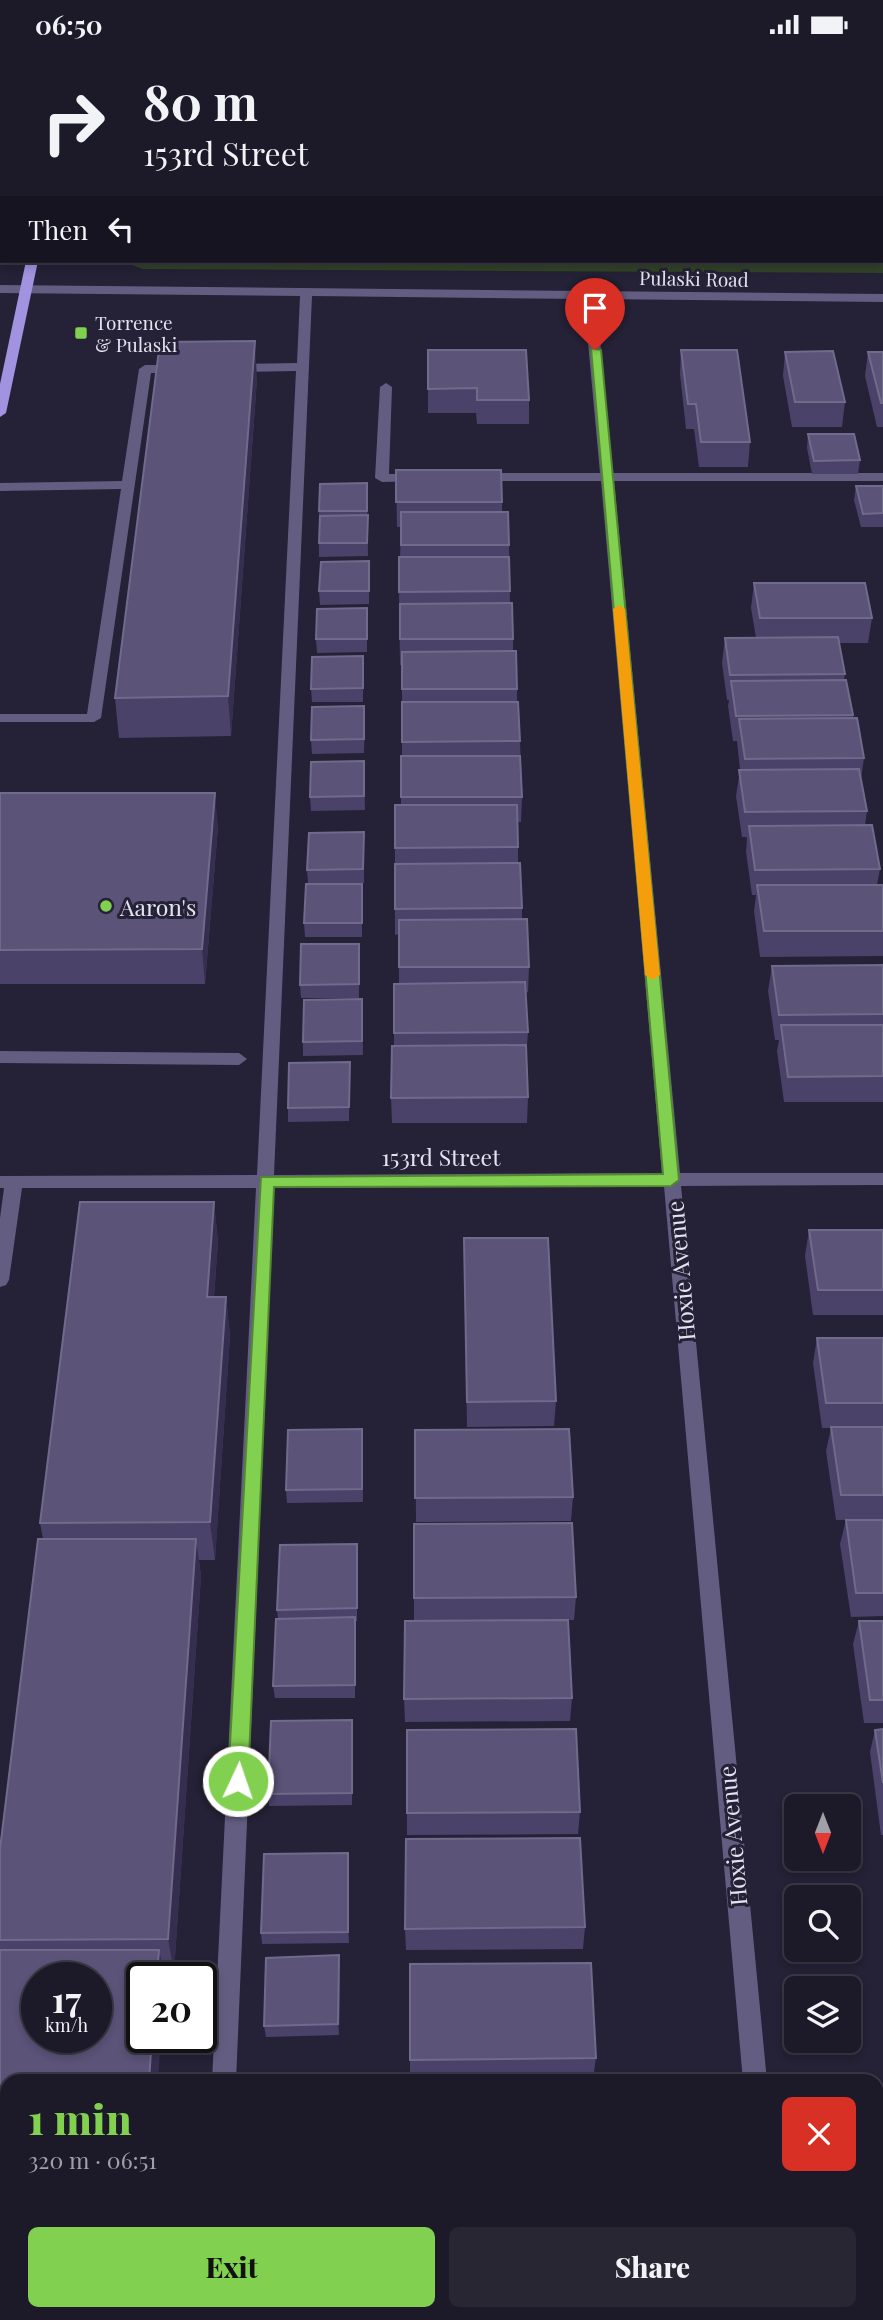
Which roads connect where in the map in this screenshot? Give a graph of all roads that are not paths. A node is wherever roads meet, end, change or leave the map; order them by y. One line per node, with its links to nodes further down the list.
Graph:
1 (32, 263): 3 (main road)
2 (0, 289): 3 (street, Pulaski Road)
3 (26, 289): 4 (street, Pulaski Road); 7 (main road)
4 (306, 291): 5 (street, Pulaski Road); 8 (street)
5 (590, 295): 6 (street, Pulaski Road); 13 (street, Hoxie Avenue)
6 (883, 298)
7 (6, 359): 12 (main road)
8 (303, 367): 10 (street); 24 (street)
9 (198, 368): 17 (street)
10 (224, 368)
11 (386, 387): 14 (street)
12 (0, 413)
13 (606, 475): 15 (street); 16 (street); 23 (street, Hoxie Avenue)
14 (435, 477)
15 (461, 477)
16 (883, 477)
17 (128, 485): 18 (street); 19 (street)
18 (0, 487)
19 (0, 718)
20 (0, 1057): 21 (street)
21 (239, 1059)
22 (883, 1179): 23 (street, 153rd Street)
23 (671, 1180): 24 (street, 153rd Street); 28 (street, Hoxie Avenue)
24 (267, 1181): 25 (street, 153rd Street); 27 (street)
25 (7, 1182): 26 (street)
26 (0, 1280)
27 (223, 2074)
28 (754, 2074)

